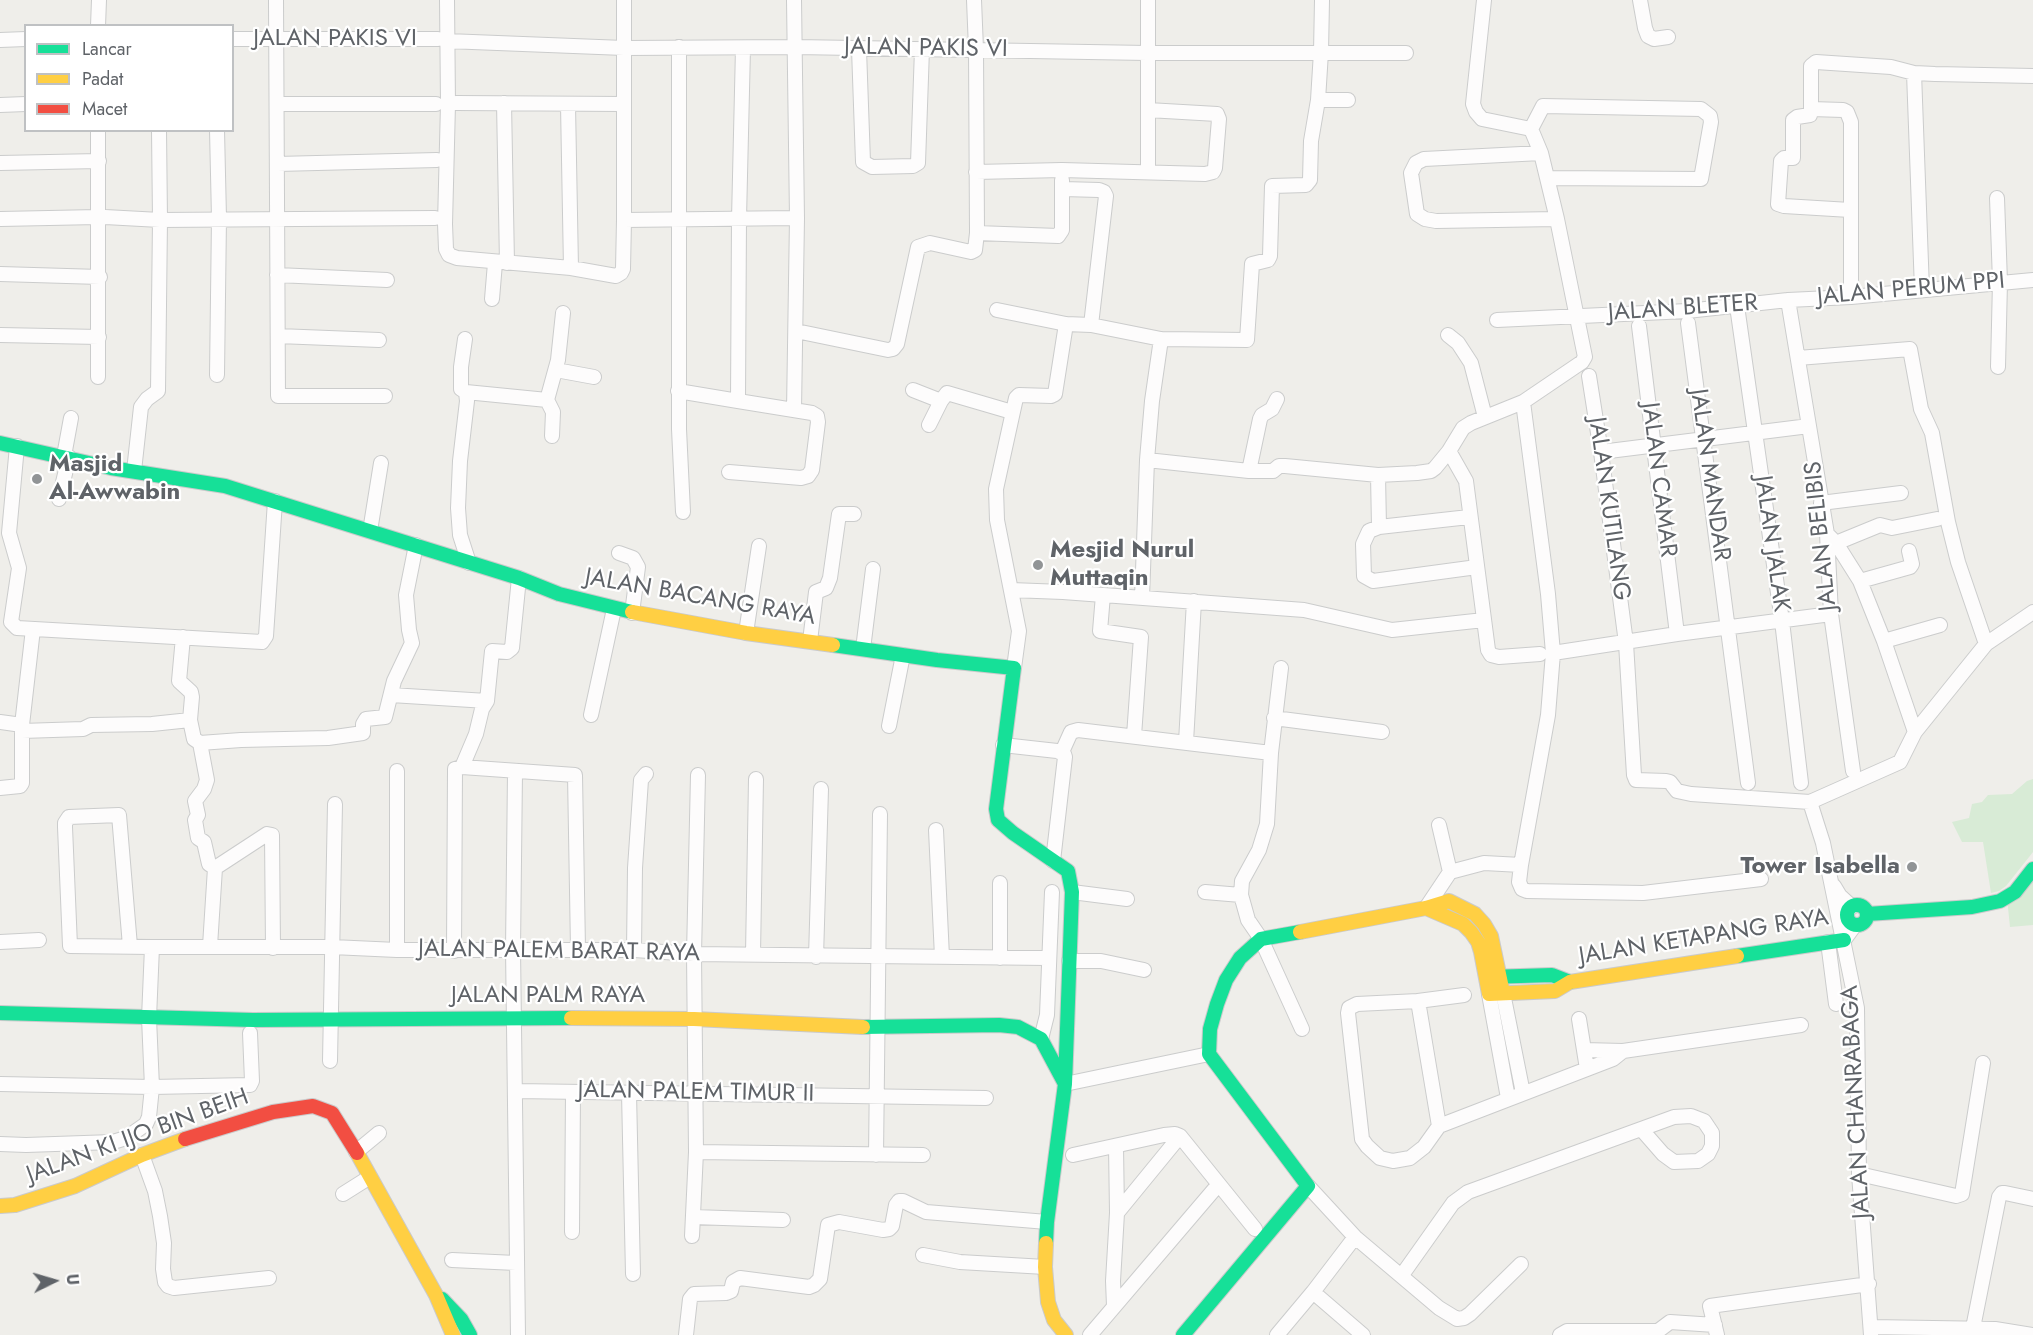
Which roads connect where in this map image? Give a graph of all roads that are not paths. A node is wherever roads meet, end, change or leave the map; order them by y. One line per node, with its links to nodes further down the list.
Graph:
1 (99, 0): 11 (street)
2 (276, 0): 13 (street)
3 (447, 0): 17 (street)
4 (624, 0): 20 (street)
5 (794, 0): 19 (street)
6 (974, 0): 24 (street)
7 (1148, 0): 25 (street)
8 (1322, 0): 26 (street)
9 (1484, 0): 42 (street)
10 (1640, 0): 12 (street)
11 (98, 24)
12 (1668, 37)
13 (275, 38): 15 (street, JALAN PAKIS VI); 17 (street, JALAN PAKIS VI); 35 (street)
14 (24, 39): 16 (street)
15 (234, 39)
16 (0, 40)
17 (443, 40): 20 (street, JALAN PAKIS VI); 70 (street)
18 (679, 47): 20 (street, JALAN PAKIS VI); 21 (street, JALAN PAKIS VI); 64 (street)
19 (796, 47): 21 (street, JALAN PAKIS VI); 22 (street, JALAN PAKIS VI); 61 (street)
20 (624, 48): 37 (street)
21 (743, 48): 65 (street)
22 (860, 49): 23 (street, JALAN PAKIS VI); 23 (street)
23 (922, 49): 24 (street, JALAN PAKIS VI)
24 (976, 49): 25 (street, JALAN PAKIS VI); 52 (street)
25 (1147, 52): 26 (street, JALAN PAKIS VI); 41 (street)
26 (1321, 52): 27 (street, JALAN PAKIS VI); 30 (street)
27 (1406, 53)
28 (1914, 73): 29 (street); 40 (street); 78 (street)
29 (2033, 76)
30 (1318, 100): 31 (street); 97 (street)
31 (1348, 100)
32 (456, 103): 33 (street)
33 (504, 103): 39 (street); 70 (street)
34 (24, 104): 38 (street)
35 (277, 104): 36 (street); 50 (street)
36 (436, 104)
37 (624, 104): 39 (street); 68 (street)
38 (0, 105)
39 (568, 105): 71 (street)
40 (1811, 109): 57 (street); 57 (street)
41 (1148, 111): 53 (street); 53 (street)
42 (1531, 129): 46 (street); 54 (street)
43 (98, 132): 48 (street)
44 (159, 132): 67 (street)
45 (217, 132): 59 (street)
46 (1541, 153): 54 (street); 66 (street)
47 (437, 160): 50 (street)
48 (99, 161): 49 (street); 58 (street)
49 (0, 163)
50 (278, 164): 63 (street)
51 (1062, 170): 52 (street); 53 (street); 55 (street)
52 (976, 172): 69 (street)
53 (1148, 172)
54 (1547, 178): 66 (street)
55 (1063, 189): 69 (street); 89 (street)
56 (1997, 198): 77 (street)
57 (1850, 210): 79 (street)
58 (102, 217): 62 (street); 67 (street); 74 (street)
59 (219, 218): 63 (street); 67 (street); 102 (street)
60 (435, 218): 63 (street)
61 (797, 218): 65 (street); 91 (street)
62 (0, 219)
63 (278, 219): 73 (street)
64 (679, 219): 65 (street); 68 (street); 107 (street)
65 (739, 219): 112 (street)
66 (1557, 219): 85 (street)
67 (160, 220): 132 (street)
68 (624, 220): 71 (street)
69 (977, 233): 91 (street)
70 (501, 263): 71 (street); 80 (street)
71 (572, 268)
72 (0, 274): 74 (street)
73 (277, 275): 75 (street); 94 (street)
74 (100, 277): 95 (street)
75 (387, 280)
76 (2033, 280): 77 (street, JALAN PERUM PPI)
77 (2000, 282): 78 (street, JALAN PERUM PPI); 100 (street)
78 (1922, 290): 79 (street, JALAN PERUM PPI)
79 (1851, 297): 81 (street, JALAN PERUM PPI)
80 (492, 299)
81 (1788, 300): 82 (street, JALAN BLETER); 99 (street, JALAN BELIBIS)
82 (1737, 306): 85 (street, JALAN BLETER); 121 (street, JALAN JALAK)
83 (997, 310): 88 (street)
84 (563, 313): 101 (street)
85 (1577, 316): 86 (street, JALAN BLETER); 114 (street)
86 (1497, 320)
87 (1688, 323): 123 (street, JALAN MANDAR)
88 (1066, 324): 89 (street); 116 (street)
89 (1091, 325): 97 (street)
90 (1639, 326): 126 (street, JALAN CAMAR)
91 (796, 331): 115 (street)
92 (0, 335): 95 (street)
93 (1448, 335): 117 (street)
94 (278, 336): 98 (street); 109 (street)
95 (99, 337): 104 (street)
96 (465, 339): 108 (street)
97 (1161, 339): 130 (street)
98 (379, 340)
99 (1798, 358): 120 (street, JALAN BELIBIS); 175 (street)
100 (1998, 366)
101 (556, 370): 105 (street); 111 (street)
102 (217, 375)
103 (1589, 376): 128 (street, JALAN KUTILANG)
104 (98, 377)
105 (594, 377)
106 (913, 390): 113 (street)
107 (678, 391): 112 (street); 140 (street)
108 (466, 392): 111 (street); 151 (street)
109 (385, 396)
110 (1277, 399): 133 (street)
111 (547, 400): 122 (street)
112 (738, 400): 115 (street)
113 (940, 401): 116 (street); 119 (street)
114 (1523, 402): 117 (street); 177 (street)
115 (794, 410): 134 (street)
116 (1012, 412): 156 (street)
117 (1485, 417): 127 (street)
118 (71, 418): 129 (street)
119 (929, 425)
120 (1809, 426): 121 (street); 139 (street, JALAN BELIBIS)
121 (1755, 433): 123 (street); 165 (street, JALAN JALAK)
122 (552, 435)
123 (1703, 439): 126 (street); 167 (street, JALAN MANDAR)
124 (0, 443): 125 (street, JALAN BACANG RAYA)
125 (17, 446): 129 (street, JALAN BACANG RAYA); 168 (street)
126 (1653, 446): 128 (street); 170 (street, JALAN CAMAR)
127 (1449, 451): 135 (street); 142 (street)
128 (1601, 452): 174 (street, JALAN KUTILANG)
129 (66, 457): 132 (street, JALAN BACANG RAYA); 137 (street)
130 (1147, 460): 133 (street); 158 (street)
131 (381, 463): 145 (street)
132 (134, 471): 138 (street, JALAN BACANG RAYA)
133 (1249, 471): 135 (street)
134 (729, 472)
135 (1378, 475): 144 (street)
136 (1900, 493): 139 (street)
137 (59, 499)
138 (275, 501): 145 (street, JALAN BACANG RAYA); 171 (street)
139 (1821, 503): 146 (street, JALAN BELIBIS)
140 (683, 512)
141 (854, 514): 172 (street)
142 (1469, 517): 144 (street); 152 (street)
143 (1937, 519): 146 (street)
144 (1379, 527): 152 (street)
145 (370, 531): 147 (street, JALAN BACANG RAYA)
146 (1832, 538): 155 (street); 163 (street, JALAN BELIBIS)
147 (416, 545): 151 (street, JALAN BACANG RAYA); 181 (street)
148 (759, 546): 169 (street)
149 (1909, 551): 155 (street)
150 (619, 553): 162 (street)
151 (469, 563): 154 (street, JALAN BACANG RAYA)
152 (1477, 567): 164 (street)
153 (873, 569): 176 (street)
154 (519, 578): 160 (street, JALAN BACANG RAYA); 182 (street)
155 (1860, 581): 173 (street)
156 (1011, 590): 157 (street); 179 (street)
157 (1103, 595): 158 (street); 191 (street)
158 (1142, 598): 159 (street)
159 (1194, 601): 164 (street); 192 (street)
160 (614, 609): 162 (street, JALAN BACANG RAYA); 183 (street)
161 (2033, 612): 175 (street)
162 (632, 613): 169 (street, JALAN BACANG RAYA)
163 (1831, 614): 165 (street); 199 (street, JALAN BELIBIS)
164 (1485, 620): 177 (street)
165 (1782, 621): 167 (street); 205 (street, JALAN JALAK)
166 (1940, 625): 173 (street)
167 (1729, 628): 170 (street); 204 (street, JALAN MANDAR)
168 (33, 629): 171 (street); 188 (street)
169 (746, 633): 172 (street, JALAN BACANG RAYA)
170 (1677, 634): 174 (street)
171 (183, 637): 185 (street)
172 (810, 640): 176 (street, JALAN BACANG RAYA)
173 (1884, 640): 190 (street)
174 (1626, 643): 177 (street); 208 (street, JALAN KUTILANG)
175 (1986, 644): 190 (street)
176 (863, 649): 178 (street, JALAN BACANG RAYA)
177 (1546, 654): 214 (street)
178 (903, 655): 179 (street, JALAN BACANG RAYA); 187 (street)
179 (1014, 668): 194 (street)
180 (1281, 668): 184 (street)
181 (390, 695): 182 (street); 193 (street)
182 (486, 701): 197 (street)
183 (591, 715)
184 (1274, 718): 189 (street); 196 (street)
185 (190, 720): 188 (street); 193 (street)
186 (0, 722): 188 (street)
187 (889, 726)
188 (22, 728): 206 (street)
189 (1382, 732)
190 (1915, 732): 208 (street)
191 (1134, 736): 192 (street); 195 (street)
192 (1186, 742): 196 (street)
193 (200, 743): 215 (street)
194 (1003, 745): 195 (street); 213 (street)
195 (1062, 752): 213 (street)
196 (1271, 753): 224 (street)
197 (462, 767): 200 (street); 244 (street)
198 (397, 771): 241 (street)
199 (1853, 771)
200 (515, 772): 240 (street); 242 (street)
201 (646, 774): 243 (street)
202 (698, 775): 245 (street)
203 (756, 779): 246 (street)
204 (1749, 783)
205 (1801, 783)
206 (0, 788)
207 (821, 789): 247 (street)
208 (1810, 802): 219 (street, JALAN CHANRABAGA)
209 (335, 804): 238 (street)
210 (880, 814): 248 (street)
211 (1439, 825): 217 (street)
212 (936, 830): 249 (street)
213 (1053, 861): 222 (street)
214 (1521, 865): 217 (street); 218 (street)
215 (215, 868): 236 (street); 239 (street)
216 (2033, 869): 228 (street, JALAN KETAPANG RAYA)
217 (1450, 872): 227 (street)
218 (1761, 879)
219 (1831, 882): 226 (street); 232 (street, JALAN CHANRABAGA)
220 (1000, 883): 250 (street)
221 (1052, 892): 251 (street)
222 (1072, 892): 225 (street); 252 (street)
223 (1205, 892): 224 (street)
224 (1240, 895): 230 (street)
225 (1126, 899)
226 (1852, 907): 228 (street, JALAN KETAPANG RAYA); 229 (street, JALAN KETAPANG RAYA)
227 (1426, 908): 230 (street); 254 (street); 255 (street)
228 (1867, 914): 229 (street, JALAN KETAPANG RAYA)
229 (1856, 925): 232 (street)
230 (1260, 939): 270 (street); 275 (street)
231 (39, 940): 233 (street)
232 (1844, 940): 234 (street, JALAN KETAPANG RAYA); 302 (street, JALAN CHANRABAGA)
233 (0, 942)
234 (1828, 942): 256 (street, JALAN KETAPANG RAYA); 261 (street)
235 (130, 946): 235 (street, JALAN PALEM BARAT RAYA); 237 (street, JALAN PALEM BARAT RAYA)
236 (210, 946): 237 (street, JALAN PALEM BARAT RAYA); 239 (street, JALAN PALEM BARAT RAYA)
237 (152, 947): 264 (street)
238 (332, 947): 239 (street, JALAN PALEM BARAT RAYA); 241 (street, JALAN PALEM BARAT RAYA); 265 (street)
239 (273, 948)
240 (513, 949): 242 (street, JALAN PALEM BARAT RAYA); 244 (street, JALAN PALEM BARAT RAYA); 263 (street)
241 (397, 950): 244 (street, JALAN PALEM BARAT RAYA)
242 (578, 950): 243 (street, JALAN PALEM BARAT RAYA)
243 (634, 950): 245 (street, JALAN PALEM BARAT RAYA)
244 (454, 951)
245 (694, 954): 246 (street, JALAN PALEM BARAT RAYA); 267 (street)
246 (753, 954): 247 (street, JALAN PALEM BARAT RAYA)
247 (816, 957): 248 (street, JALAN PALEM BARAT RAYA)
248 (877, 957): 249 (street, JALAN PALEM BARAT RAYA); 269 (street)
249 (942, 957): 250 (street, JALAN PALEM BARAT RAYA)
250 (1000, 958): 251 (street, JALAN PALEM BARAT RAYA)
251 (1048, 958): 272 (street)
252 (1069, 961): 253 (street); 280 (street)
253 (1144, 970)
254 (1501, 976): 255 (street, JALAN KETAPANG RAYA); 256 (street, JALAN KETAPANG RAYA); 257 (street)
255 (1486, 977): 258 (street)
256 (1570, 982): 257 (street, JALAN KETAPANG RAYA)
257 (1503, 993): 258 (street, JALAN KETAPANG RAYA); 286 (street)
258 (1489, 994): 289 (street)
259 (1464, 995): 260 (street)
260 (1418, 1001): 290 (street); 290 (street)
261 (1836, 1004)
262 (0, 1013): 264 (street, JALAN PALM RAYA)
263 (514, 1017): 265 (street, JALAN PALM RAYA); 267 (street, JALAN PALM RAYA); 282 (street)
264 (149, 1018): 265 (street, JALAN PALM RAYA); 281 (street)
265 (330, 1018): 276 (street)
266 (1578, 1019): 273 (street)
267 (694, 1020): 269 (street, JALAN PALM RAYA); 284 (street)
268 (1800, 1025): 274 (street)
269 (877, 1028): 272 (street, JALAN PALM RAYA); 287 (street)
270 (1302, 1029)
271 (250, 1033): 281 (street)
272 (1041, 1038): 280 (street)
273 (1584, 1050): 274 (street); 278 (street)
274 (1623, 1051): 278 (street)
275 (1209, 1054): 280 (street); 305 (street)
276 (330, 1061)
277 (1983, 1063): 302 (street)
278 (1587, 1069): 286 (street)
279 (0, 1084): 281 (street)
280 (1065, 1084): 312 (street)
281 (152, 1087): 294 (street)
282 (516, 1091): 283 (street, JALAN PALEM TIMUR II); 319 (street)
283 (573, 1092): 285 (street, JALAN PALEM TIMUR II); 314 (street)
284 (695, 1092): 285 (street, JALAN PALEM TIMUR II); 287 (street, JALAN PALEM TIMUR II); 297 (street)
285 (629, 1093): 322 (street)
286 (1523, 1093): 289 (street)
287 (877, 1095): 288 (street, JALAN PALEM TIMUR II); 299 (street)
288 (986, 1098)
289 (1508, 1098): 290 (street)
290 (1439, 1126)
291 (1642, 1130): 291 (street); 323 (street)
292 (379, 1133): 296 (street)
293 (1180, 1136): 295 (street); 304 (street); 309 (street)
294 (0, 1144)
295 (1116, 1146): 301 (street); 309 (street)
296 (356, 1152): 298 (street, JALAN KI IJO BIN BEIH); 303 (street, JALAN KI IJO BIN BEIH)
297 (696, 1152): 299 (street); 310 (street)
298 (142, 1155): 308 (street, JALAN KI IJO BIN BEIH); 324 (street)
299 (876, 1155): 300 (street)
300 (923, 1155)
301 (1073, 1155)
302 (1859, 1174): 325 (street, JALAN CHANRABAGA)
303 (370, 1177): 306 (street); 327 (street, JALAN KI IJO BIN BEIH)
304 (1218, 1185): 313 (street); 328 (street)
305 (1308, 1186): 316 (street); 338 (street)
306 (343, 1194)
307 (2033, 1199): 329 (street)
308 (0, 1206)
309 (1117, 1213): 328 (street)
310 (693, 1217): 311 (street); 315 (street)
311 (783, 1220)
312 (1047, 1222): 321 (street); 335 (street)
313 (1255, 1229)
314 (572, 1232)
315 (692, 1236)
316 (1355, 1237): 323 (street); 326 (street)
317 (923, 1255): 321 (street)
318 (452, 1260): 319 (street)
319 (516, 1263): 334 (street)
320 (1521, 1264): 323 (street)
321 (1045, 1267): 336 (street)
322 (633, 1274)
323 (1402, 1275)
324 (269, 1278)
325 (1869, 1284): 330 (street); 331 (street, JALAN CHANRABAGA)
326 (1313, 1292): 339 (street); 340 (street)
327 (436, 1295): 332 (street, JALAN KI IJO BIN BEIH); 333 (street, JALAN KI IJO BIN BEIH)
328 (1114, 1306): 337 (street)
329 (1972, 1328): 331 (street); 342 (street)
330 (1716, 1330): 341 (street)
331 (1871, 1331)
332 (453, 1335)
333 (470, 1335)
334 (518, 1335)
335 (686, 1335)
336 (1066, 1335)
337 (1090, 1335)
338 (1183, 1335)
339 (1277, 1335)
340 (1363, 1335)
341 (1560, 1335)
342 (2033, 1335)

